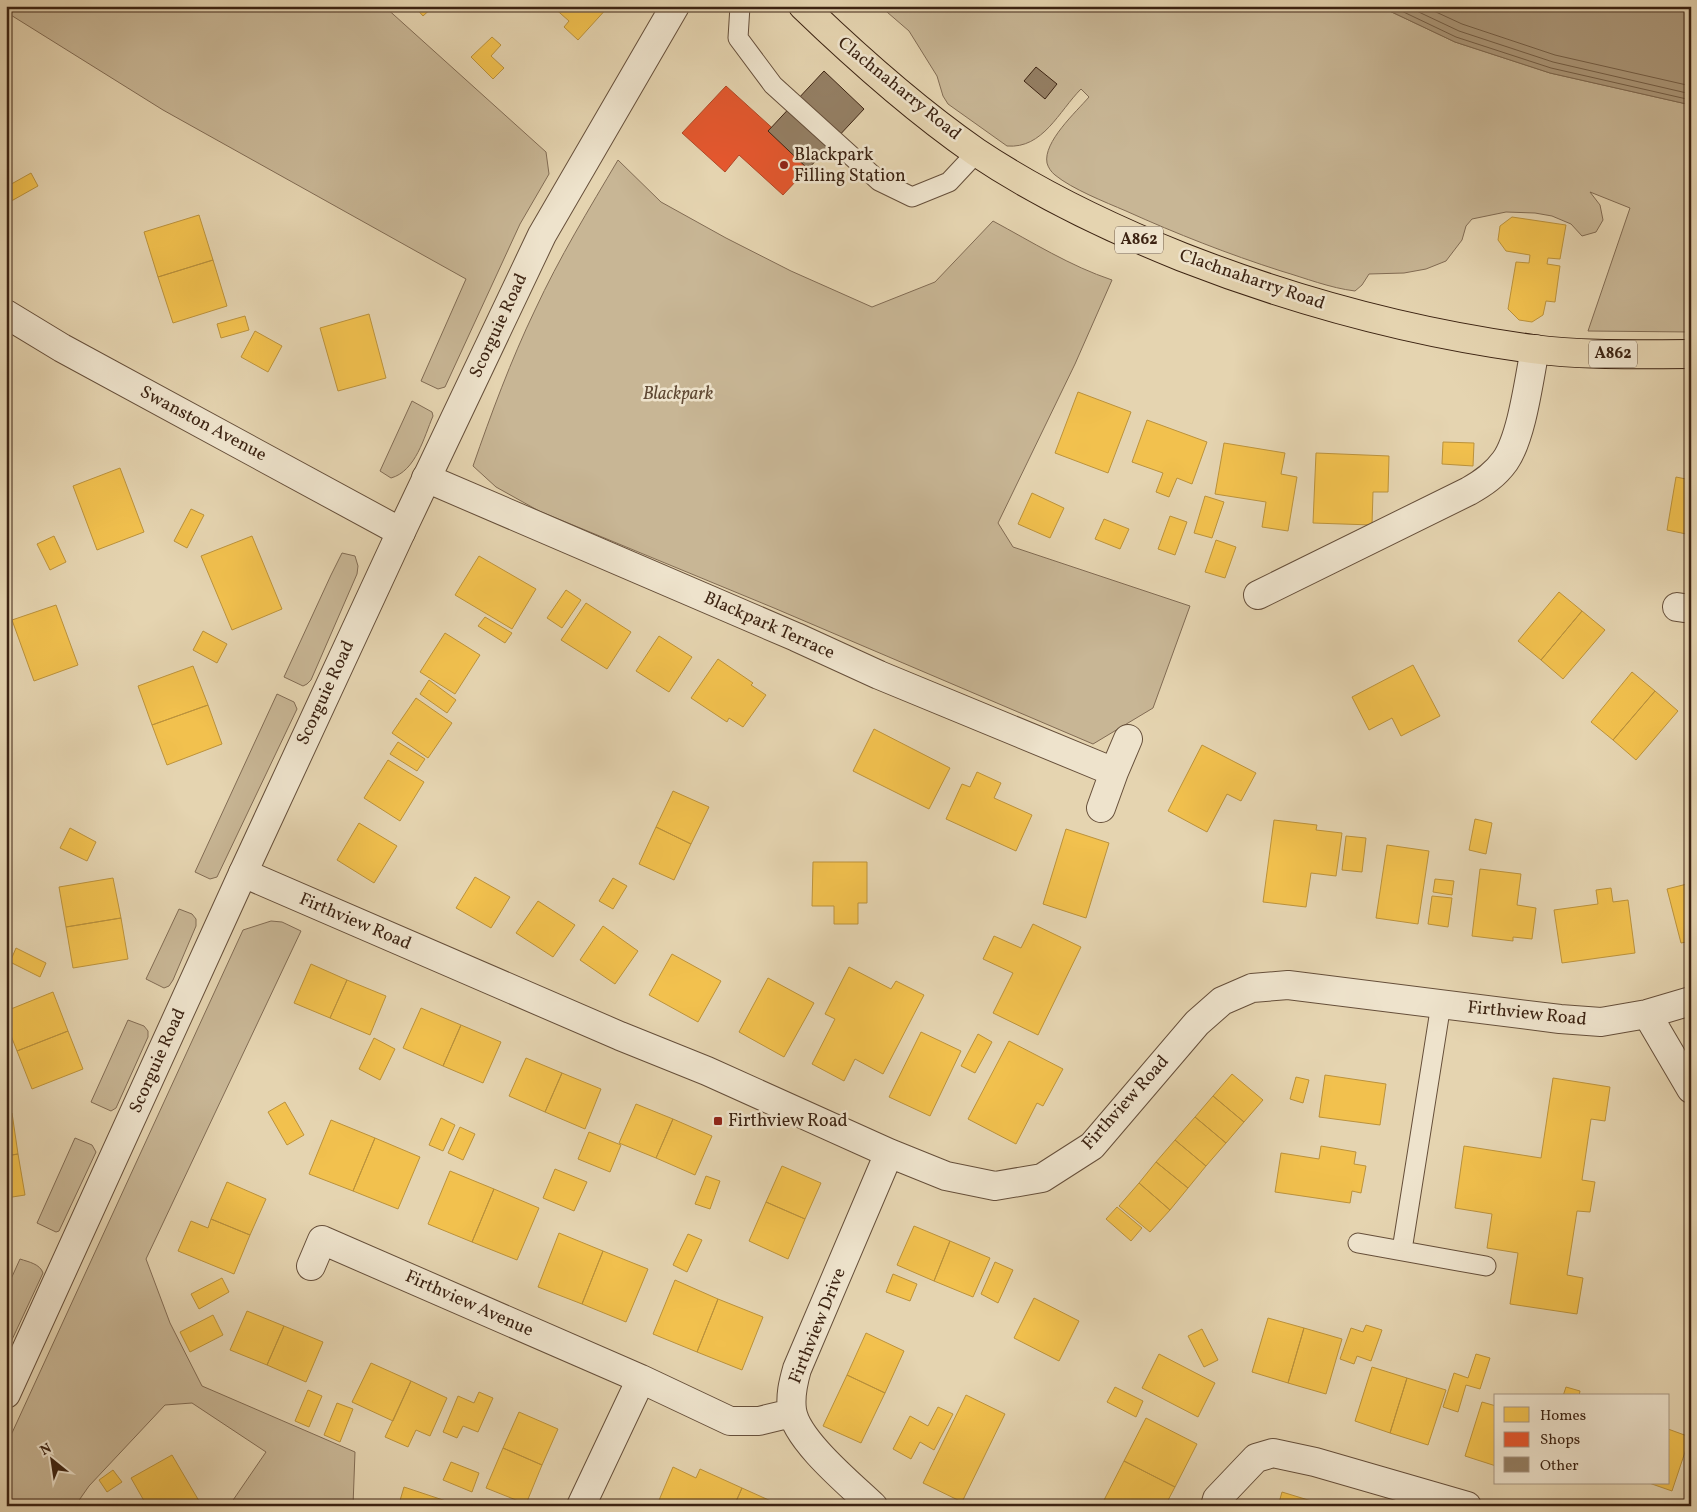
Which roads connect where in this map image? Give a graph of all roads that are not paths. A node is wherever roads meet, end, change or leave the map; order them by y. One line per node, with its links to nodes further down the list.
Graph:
1 (675, 6): 8 (street, Scorguie Road)
2 (740, 6): 4 (lane)
3 (803, 6): 4 (main road, Clachnaharry Road / A862)
4 (977, 152): 6 (main road, Clachnaharry Road / A862)
5 (6, 314): 9 (street, Swanston Avenue)
6 (1535, 349): 7 (main road, Clachnaharry Road / A862); 10 (street)
7 (1691, 354)
8 (426, 478): 9 (street, Scorguie Road); 12 (street, Blackpark Terrace)
9 (401, 532): 14 (street, Scorguie Road)
10 (1258, 595)
11 (1128, 739): 12 (street)
12 (1114, 772): 13 (street)
13 (1101, 808)
14 (243, 873): 19 (street, Firthview Road); 25 (street, Scorguie Road)
15 (1691, 1001): 17 (street, Firthview Road)
16 (1441, 1004): 17 (street, Firthview Road); 19 (street, Firthview Road); 21 (lane)
17 (1647, 1014): 18 (street)
18 (1691, 1089)
19 (889, 1153): 26 (street, Firthview Drive)
20 (1358, 1243): 21 (lane)
21 (1402, 1250): 23 (lane)
22 (310, 1266): 24 (street, Firthview Avenue)
23 (1486, 1266)
24 (641, 1379): 26 (street, Firthview Avenue); 27 (street)
25 (6, 1394)
26 (792, 1412): 28 (street, Firthview Drive)
27 (582, 1506)
28 (873, 1506)
29 (1214, 1506): 30 (street)
30 (1467, 1506)

